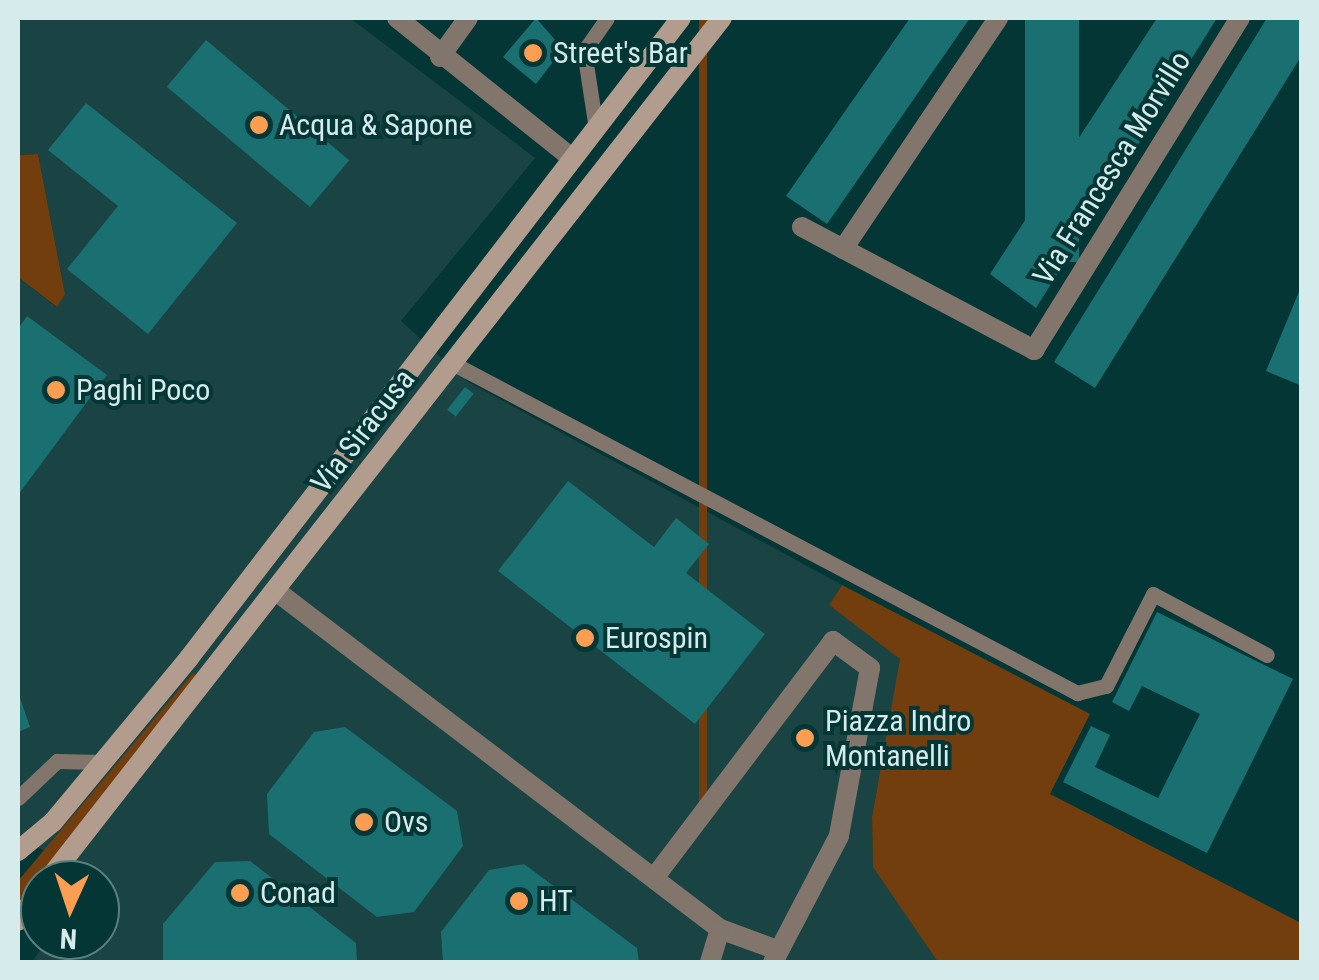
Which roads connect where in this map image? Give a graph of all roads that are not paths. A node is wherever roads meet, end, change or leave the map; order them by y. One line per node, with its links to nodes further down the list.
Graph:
1 (397, 18): 8 (street)
2 (468, 18): 8 (street)
3 (607, 18): 9 (lane)
4 (681, 18): 9 (main road, Via Siracusa)
5 (722, 18): 13 (main road, Via Siracusa)
6 (998, 18): 12 (street)
7 (1240, 18): 12 (street, Via Francesca Morvillo)
8 (440, 57): 10 (street)
9 (596, 129): 10 (main road, Via Siracusa)
10 (572, 158): 16 (main road, Via Siracusa)
11 (802, 226): 12 (street)
12 (842, 249)
13 (454, 364): 14 (main road, Via Siracusa); 15 (lane)
14 (276, 591): 19 (main road, Via Siracusa); 20 (street)
15 (1267, 655)
16 (103, 762): 17 (lane); 18 (main road, Via Siracusa)
17 (18, 798)
18 (18, 851)
19 (64, 860)
20 (654, 878): 21 (street); 22 (street)
21 (720, 929): 22 (street); 23 (street)
22 (775, 956)
23 (710, 962)

